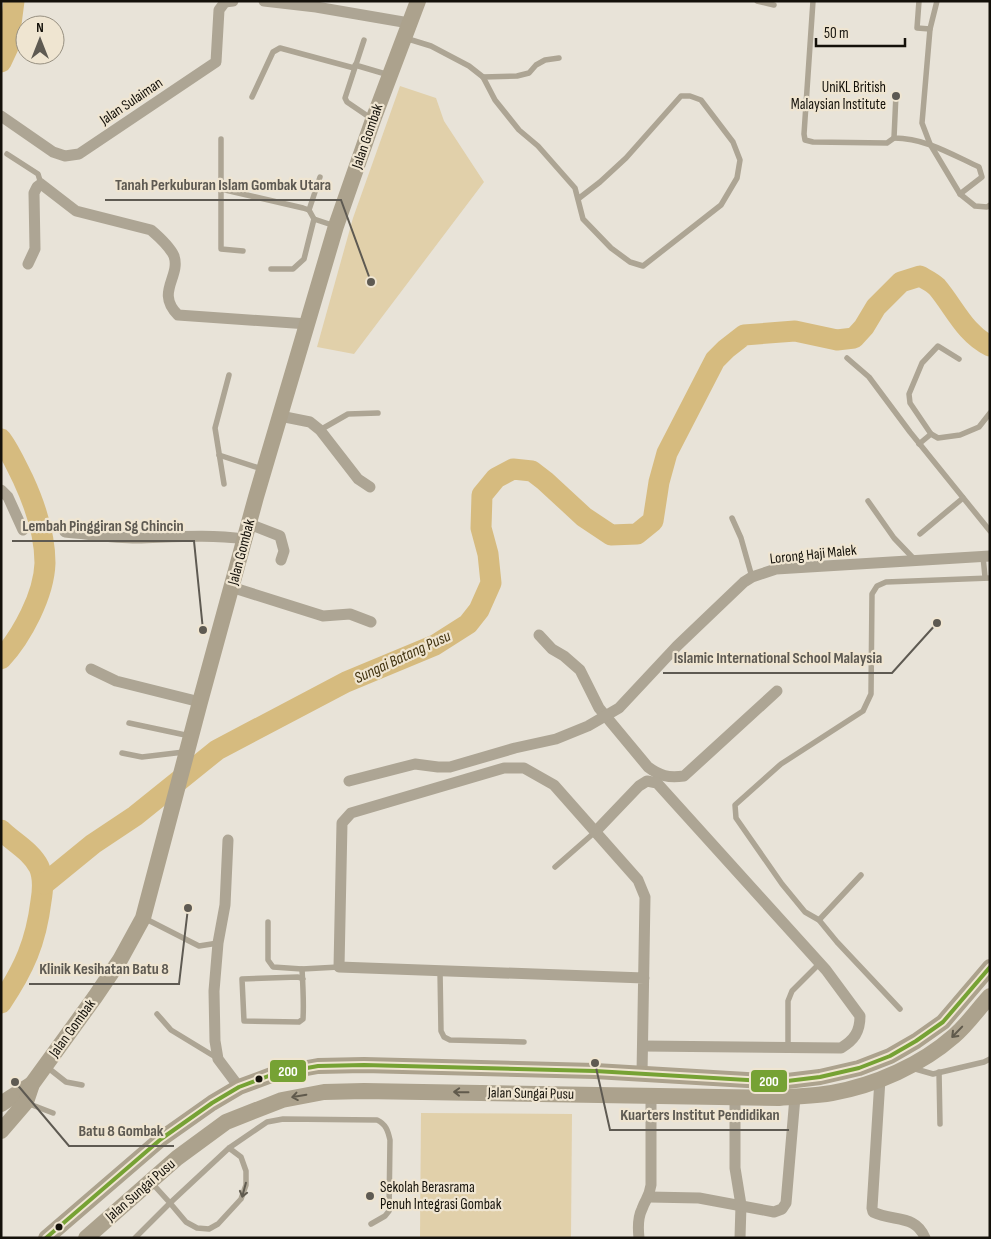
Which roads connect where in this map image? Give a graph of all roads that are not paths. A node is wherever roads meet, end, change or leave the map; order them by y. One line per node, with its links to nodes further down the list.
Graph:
1 (232, 1): 18 (street, Jalan Sulaiman)
2 (264, 1): 10 (street)
3 (418, 1): 10 (main road, Jalan Gombak)
4 (757, 1): 8 (lane)
5 (813, 1): 20 (lane)
6 (919, 1): 9 (lane)
7 (937, 1): 9 (lane)
8 (774, 5)
9 (930, 29): 22 (lane)
10 (406, 30): 14 (main road, Jalan Gombak); 15 (lane)
11 (364, 40): 13 (lane)
12 (559, 58): 15 (lane)
13 (355, 67): 14 (lane); 17 (lane); 19 (lane)
14 (389, 75): 19 (main road, Jalan Gombak)
15 (483, 77): 28 (lane)
16 (896, 94): 20 (lane)
17 (252, 97)
18 (1, 116)
19 (373, 120): 32 (main road, Jalan Gombak)
20 (894, 138): 22 (lane)
21 (221, 139): 26 (lane)
22 (930, 144): 27 (lane); 27 (lane)
23 (7, 154): 25 (lane)
24 (320, 177): 30 (lane)
25 (41, 184): 34 (street); 36 (street)
26 (221, 189): 30 (lane); 33 (lane)
27 (960, 194): 29 (lane)
28 (578, 199): 28 (lane)
29 (990, 205)
30 (309, 210): 31 (lane)
31 (314, 219): 32 (lane); 35 (lane)
32 (336, 226): 36 (main road, Jalan Gombak)
33 (242, 251)
34 (28, 264)
35 (271, 269)
36 (308, 324): 42 (main road, Jalan Gombak)
37 (848, 358): 45 (lane)
38 (959, 359): 44 (lane)
39 (229, 375): 46 (lane)
40 (378, 413): 43 (lane)
41 (990, 413): 44 (lane)
42 (280, 416): 43 (street); 47 (main road, Jalan Gombak)
43 (320, 430): 49 (street)
44 (931, 434): 45 (lane)
45 (920, 444): 51 (lane)
46 (219, 456): 47 (lane); 48 (lane)
47 (264, 470): 57 (main road, Jalan Gombak)
48 (224, 484)
49 (370, 487)
50 (1, 490): 54 (street)
51 (963, 498): 55 (lane); 58 (lane)
52 (868, 501): 61 (lane)
53 (732, 518): 62 (lane)
54 (23, 530)
55 (990, 531)
56 (65, 532): 57 (street)
57 (247, 532): 60 (street); 64 (main road, Jalan Gombak)
58 (920, 534)
59 (986, 556): 61 (street, Lorong Haji Malek); 63 (lane)
60 (281, 560)
61 (915, 560): 62 (street, Lorong Haji Malek)
62 (752, 577): 70 (street, Lorong Haji Malek)
63 (987, 577): 80 (lane)
64 (231, 587): 65 (street); 69 (main road, Jalan Gombak)
65 (371, 622)
66 (539, 635): 70 (street)
67 (91, 669): 69 (street)
68 (777, 691): 70 (street)
69 (200, 702): 72 (main road, Jalan Gombak)
70 (604, 715): 74 (street, Lorong Haji Malek)
71 (129, 723): 72 (lane)
72 (188, 749): 73 (lane); 79 (main road, Jalan Gombak)
73 (122, 754)
74 (349, 782)
75 (595, 832): 77 (lane); 83 (street); 84 (street); 88 (street)
76 (228, 840): 82 (street)
77 (554, 867)
78 (861, 875): 80 (lane)
79 (143, 918): 82 (lane); 98 (main road, Jalan Gombak)
80 (819, 920): 91 (lane)
81 (268, 922): 86 (lane)
82 (218, 943): 96 (street)
83 (820, 963): 95 (lane); 95 (street)
84 (339, 967): 86 (lane); 87 (street)
85 (990, 967): 101 (main road, Jalan Sungai Pusu)
86 (302, 969): 89 (lane)
87 (440, 971): 88 (street); 93 (lane)
88 (644, 978): 94 (street)
89 (303, 979): 89 (lane)
90 (990, 996): 99 (main road, Jalan Sungai Pusu, one-way to 99)
91 (900, 1009)
92 (157, 1014): 96 (lane)
93 (524, 1042)
94 (643, 1046): 95 (street); 101 (street)
95 (788, 1047)
96 (218, 1058): 104 (street)
97 (990, 1058): 100 (lane)
98 (45, 1066): 103 (lane); 108 (main road, Jalan Gombak)
99 (908, 1067): 100 (lane); 102 (main road, Jalan Sungai Pusu)
100 (940, 1072): 110 (lane)
101 (642, 1074): 104 (main road, Jalan Sungai Pusu)
102 (880, 1079): 106 (main road, Jalan Sungai Pusu); 123 (street)
103 (82, 1085)
104 (239, 1087): 118 (main road, Jalan Sungai Pusu)
105 (651, 1095): 107 (main road, Jalan Sungai Pusu); 113 (main road, Jalan Sungai Pusu, one-way to 113); 114 (street)
106 (795, 1097): 107 (main road, Jalan Sungai Pusu); 116 (street)
107 (735, 1098): 116 (street)
108 (14, 1100): 109 (lane); 111 (main road, Jalan Gombak)
109 (53, 1113)
110 (940, 1124)
111 (1, 1131)
112 (229, 1148): 115 (lane); 115 (lane, one-way to 115); 117 (lane)
113 (150, 1180): 115 (lane); 119 (main road, Jalan Sungai Pusu)
114 (649, 1197): 116 (street); 121 (street)
115 (170, 1203): 120 (lane)
116 (741, 1205): 122 (street)
117 (371, 1224)
118 (46, 1238)
119 (86, 1238)
120 (135, 1238)
121 (639, 1238)
122 (740, 1238)
123 (925, 1238)

